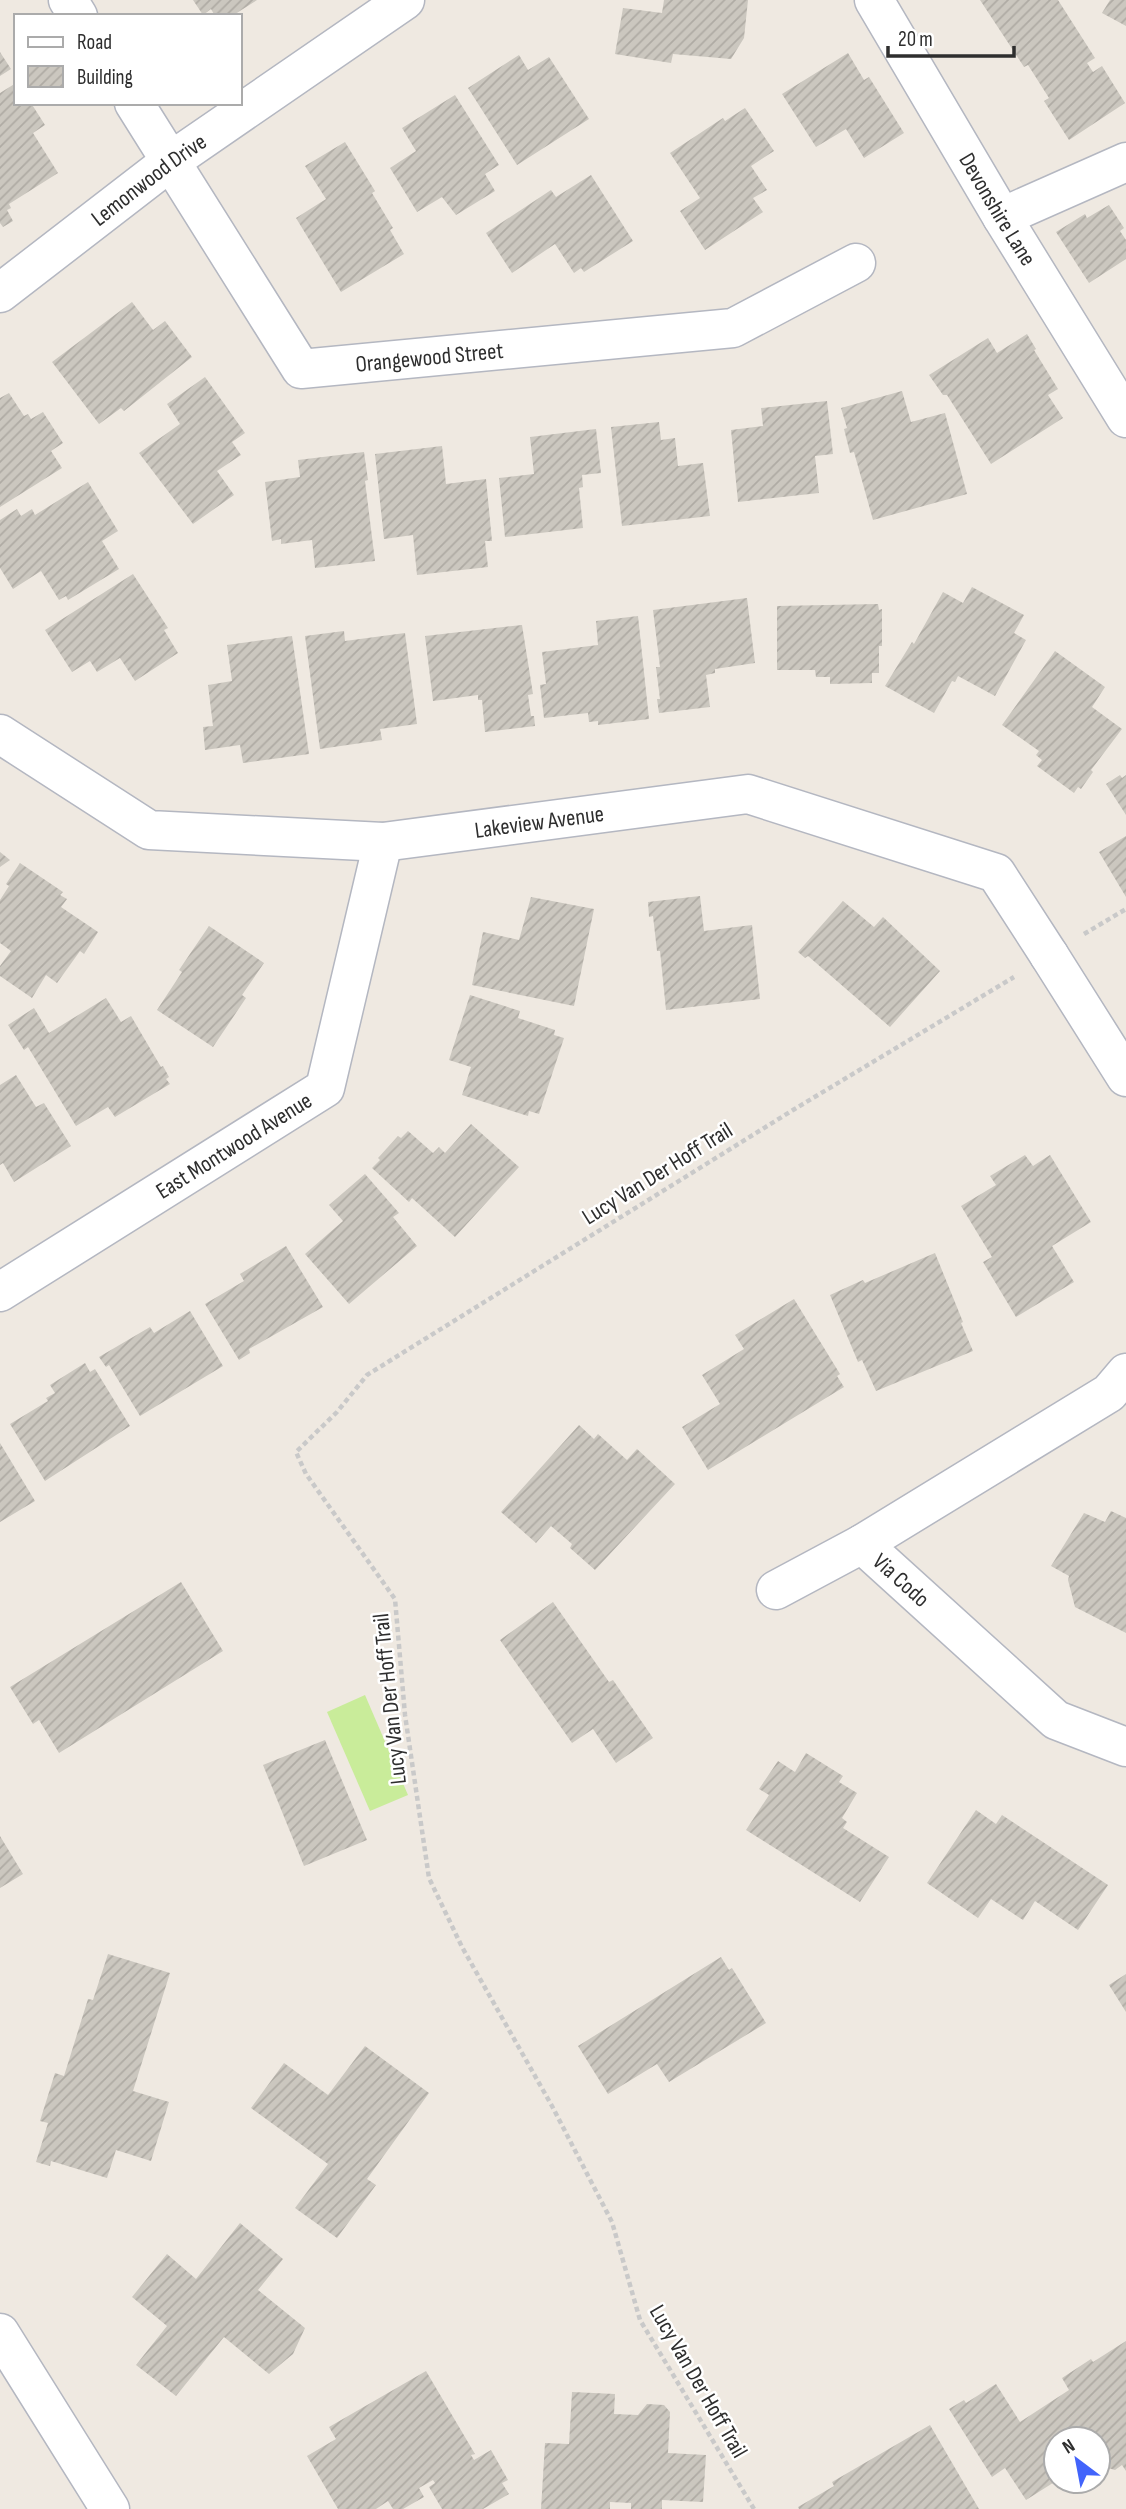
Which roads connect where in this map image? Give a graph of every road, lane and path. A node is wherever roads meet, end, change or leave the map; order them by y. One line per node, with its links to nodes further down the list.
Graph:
1 (405, 0): 4 (street, Lemonwood Drive)
2 (874, 0): 6 (street, Devonshire Lane)
3 (135, 105): 4 (street, Orangewood Street)
4 (171, 161): 7 (street, Orangewood Street); 8 (street, Lemonwood Drive)
5 (1126, 162): 6 (street)
6 (1002, 217): 9 (street, Devonshire Lane)
7 (856, 263)
8 (0, 293)
9 (1126, 418)
10 (0, 734): 11 (street, Lakeview Avenue)
11 (383, 842): 13 (street, Lakeview Avenue); 15 (street, East Montwood Avenue)
12 (1126, 909): 13 (path, Lucy Van Der Hoff Trail)
13 (1049, 955): 14 (street, Lakeview Avenue); 22 (path, Lucy Van Der Hoff Trail)
14 (1126, 1077)
15 (0, 1292)
16 (1126, 1373): 17 (street, Via Codo)
17 (862, 1544): 18 (street); 19 (street, Via Codo)
18 (776, 1590)
19 (1126, 1747)
20 (0, 2333): 21 (street)
21 (110, 2509)
22 (754, 2509)

